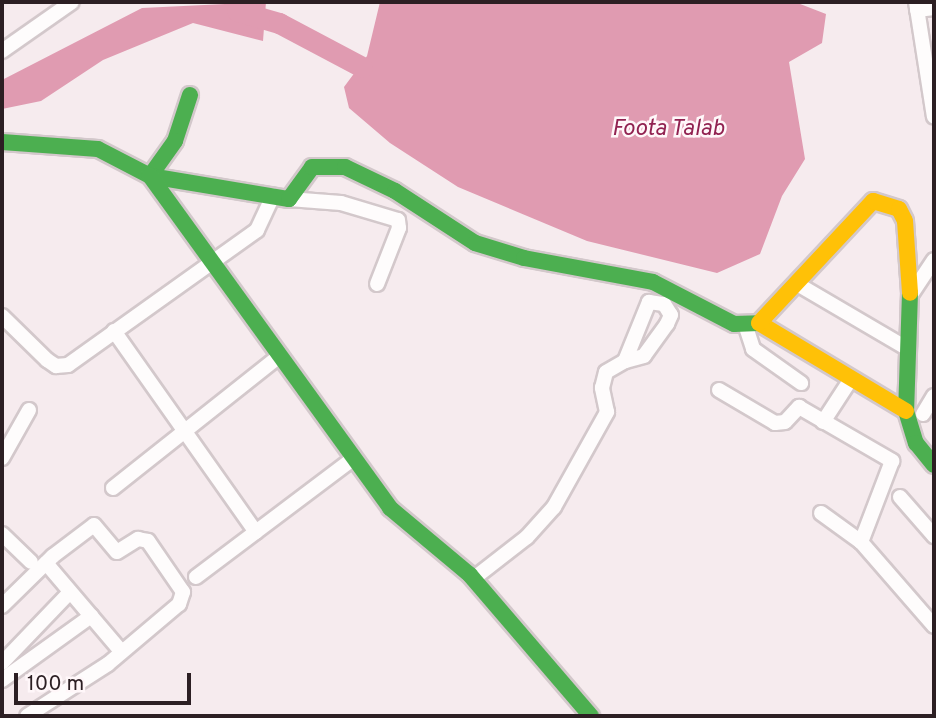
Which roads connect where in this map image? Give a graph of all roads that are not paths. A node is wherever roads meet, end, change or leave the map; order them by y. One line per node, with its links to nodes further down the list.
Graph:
1 (72, 2): 4 (street)
2 (916, 6): 3 (street); 5 (street)
3 (934, 8)
4 (2, 51)
5 (929, 60): 7 (street)
6 (190, 94): 9 (street)
7 (934, 117)
8 (2, 142): 9 (street)
9 (150, 176): 10 (street); 11 (street)
10 (281, 197): 11 (street); 13 (street); 17 (street)
11 (214, 260): 18 (street); 20 (street)
12 (934, 260): 15 (street)
13 (377, 284)
14 (799, 285): 15 (street); 17 (street); 19 (street)
15 (910, 296): 19 (street)
16 (2, 316): 18 (street)
17 (753, 325): 22 (street); 23 (street)
18 (114, 331): 30 (street)
19 (908, 349): 27 (street)
20 (281, 355): 30 (street); 32 (street)
21 (625, 361): 43 (street)
22 (851, 379): 27 (street); 29 (street)
23 (801, 383)
24 (719, 390): 29 (street)
25 (934, 396): 28 (street)
26 (29, 410): 31 (street)
27 (906, 411): 33 (street)
28 (923, 414)
29 (823, 422): 40 (street)
30 (185, 431): 34 (street); 37 (street)
31 (2, 458)
32 (354, 458): 37 (street); 43 (street)
33 (934, 465)
34 (113, 488)
35 (900, 497): 39 (street)
36 (821, 513): 40 (street)
37 (256, 532): 42 (street)
38 (2, 534): 41 (street)
39 (934, 536)
40 (862, 542): 47 (street)
41 (38, 563): 44 (street); 45 (street); 48 (street)
42 (196, 577)
43 (473, 579): 52 (street)
44 (70, 592): 46 (street); 49 (street)
45 (2, 606)
46 (91, 616): 48 (street); 50 (street)
47 (934, 626)
48 (121, 651): 51 (street)
49 (2, 663)
50 (2, 680)
51 (27, 716)
52 (589, 716)

